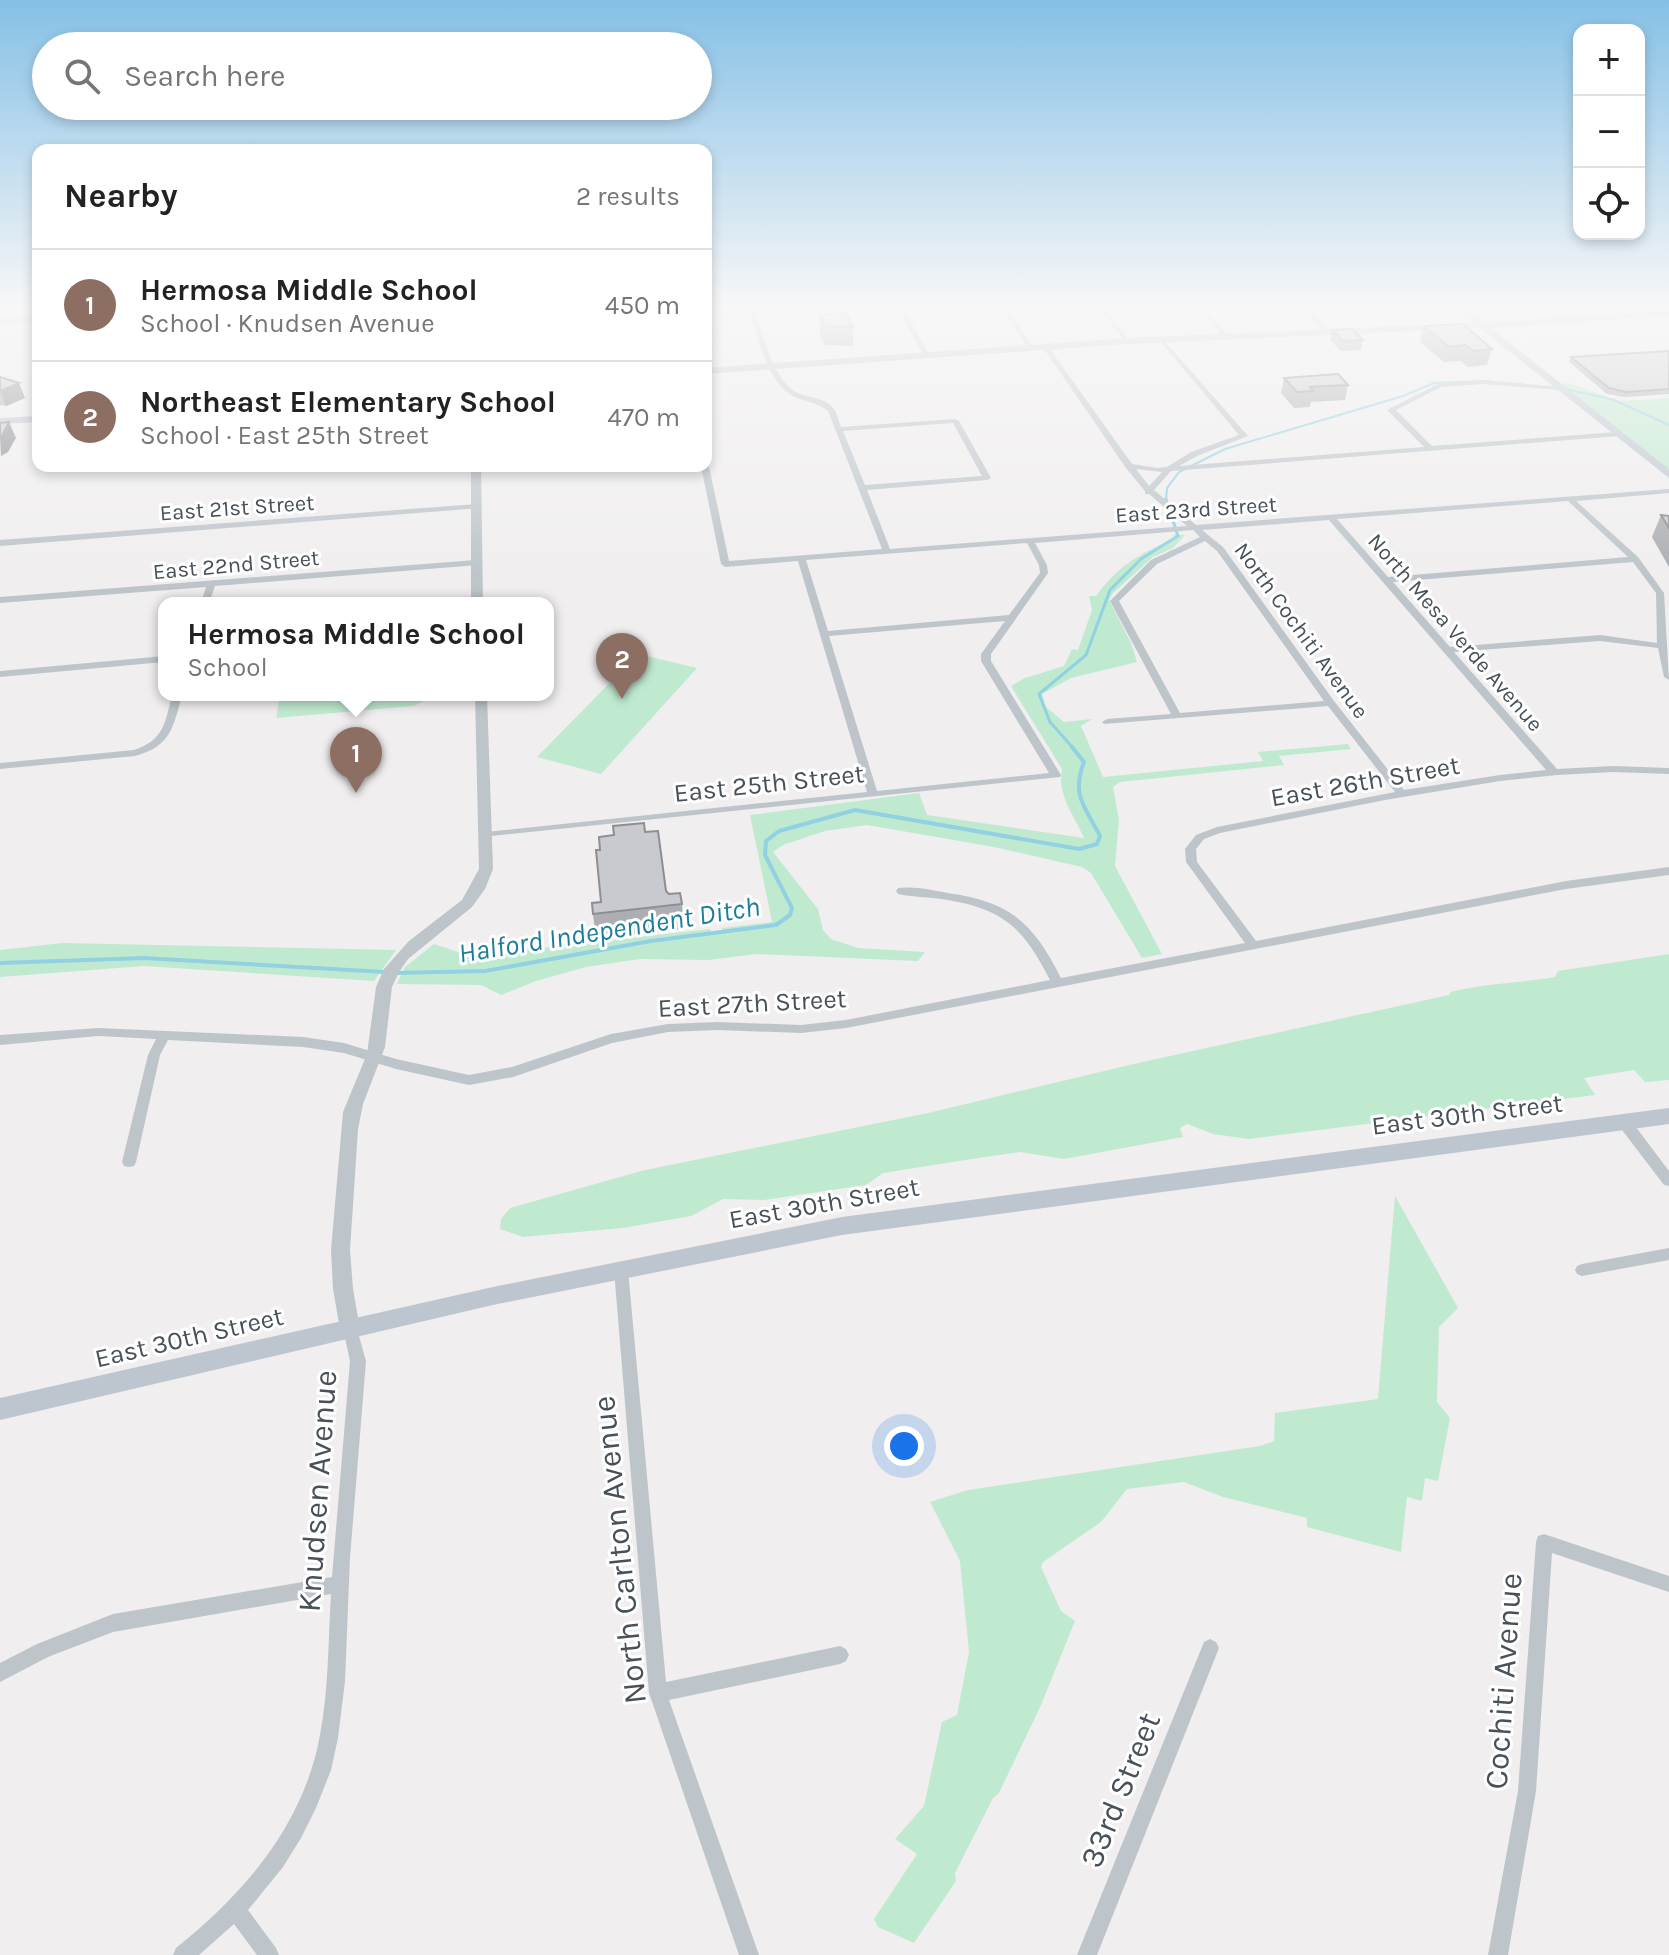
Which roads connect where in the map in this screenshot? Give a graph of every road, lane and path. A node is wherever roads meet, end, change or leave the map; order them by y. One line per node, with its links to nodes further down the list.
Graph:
1 (795, 394): 8 (street)
2 (1079, 394): 11 (street, North Cochiti Avenue)
3 (1208, 394): 12 (street)
4 (1422, 394): 10 (street)
5 (1568, 394): 9 (main road)
6 (32, 419): 7 (main road)
7 (0, 421)
8 (839, 429): 16 (street); 16 (street)
9 (1617, 434): 10 (street); 15 (main road)
10 (1429, 447): 12 (street)
11 (1129, 466): 12 (street); 18 (street, North Cochiti Avenue)
12 (1170, 468): 18 (street)
13 (476, 472): 20 (street)
14 (706, 472): 27 (street, East 23rd Street)
15 (1669, 475)
16 (861, 488): 26 (street)
17 (1669, 491): 19 (street, East 23rd Street)
18 (1148, 492): 22 (street, North Cochiti Avenue)
19 (1570, 499): 21 (street, East 23rd Street); 28 (street)
20 (477, 506): 25 (street, East 21st Street); 29 (street)
21 (1331, 517): 22 (street, East 23rd Street); 30 (street, North Mesa Verde Avenue)
22 (1195, 527): 23 (street, North Cochiti Avenue); 24 (street, East 23rd Street)
23 (1206, 537): 44 (street, North Cochiti Avenue); 45 (street)
24 (1029, 539): 26 (street, East 23rd Street); 35 (street)
25 (0, 543)
26 (887, 551): 27 (street, East 23rd Street)
27 (801, 558): 36 (street)
28 (1635, 559): 30 (street); 37 (street)
29 (475, 563): 31 (street, East 22nd Street); 33 (street)
30 (1387, 580): 38 (street, North Mesa Verde Avenue)
31 (211, 584): 32 (street); 34 (street, East 22nd Street)
32 (207, 597)
33 (477, 597)
34 (0, 600)
35 (1010, 618): 36 (street); 50 (street, East 25th Street)
36 (826, 634): 50 (street)
37 (1662, 646): 38 (street); 41 (street)
38 (1449, 650): 48 (street, North Mesa Verde Avenue)
39 (158, 660): 40 (street)
40 (0, 674)
41 (1669, 677)
42 (175, 701): 47 (street)
43 (481, 701): 52 (street, Knudsen Avenue)
44 (1331, 703): 45 (street); 51 (street, North Cochiti Avenue)
45 (1177, 716): 46 (street)
46 (1107, 722)
47 (0, 766)
48 (1553, 771): 49 (street, East 26th Street); 51 (street, East 26th Street)
49 (1669, 771)
50 (873, 794): 52 (street, East 25th Street)
51 (1403, 795): 55 (street, East 26th Street)
52 (486, 835): 59 (street, Knudsen Avenue)
53 (1669, 871): 55 (street, East 27th Street)
54 (902, 891): 56 (street)
55 (1253, 945): 56 (street, East 27th Street)
56 (1058, 984): 59 (street, East 27th Street)
57 (165, 1034): 58 (street, East 27th Street); 59 (street, East 27th Street); 62 (street)
58 (0, 1040)
59 (374, 1058): 67 (street, Knudsen Avenue)
60 (1669, 1116): 61 (main road, East 30th Street)
61 (1624, 1122): 63 (street); 65 (main road, East 30th Street)
62 (129, 1162)
63 (1669, 1181)
64 (1669, 1254): 66 (street)
65 (621, 1270): 67 (main road, East 30th Street); 74 (street, North Carlton Avenue)
66 (1582, 1270)
67 (350, 1329): 68 (main road, East 30th Street); 69 (street, Knudsen Avenue)
68 (0, 1409)
69 (341, 1584): 73 (street); 75 (street, Knudsen Avenue)
70 (1669, 1584): 80 (street, Cochiti Avenue)
71 (1210, 1648): 79 (street, 33rd Street)
72 (840, 1655): 74 (street)
73 (0, 1673)
74 (658, 1693): 78 (street, North Carlton Avenue)
75 (235, 1909): 76 (street, Knudsen Avenue); 77 (street)
76 (183, 1955)
77 (269, 1955)
78 (749, 1955)
79 (1087, 1955)
80 (1498, 1955)

